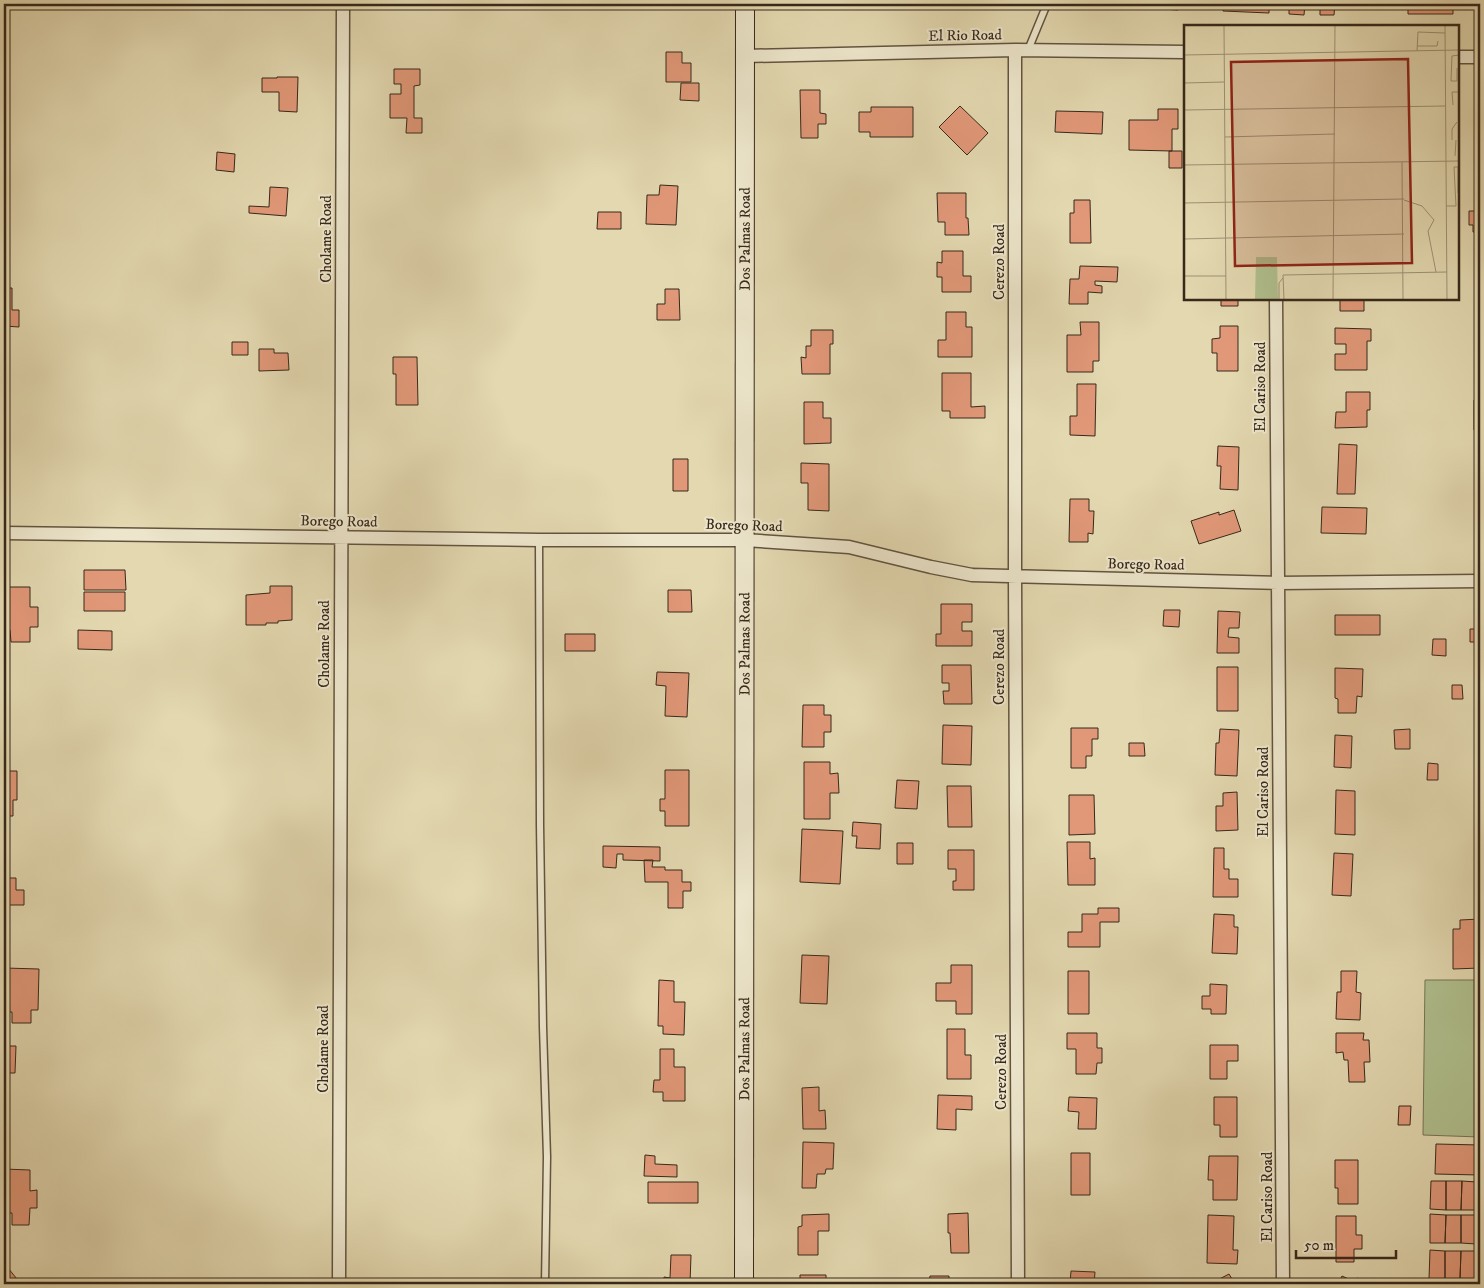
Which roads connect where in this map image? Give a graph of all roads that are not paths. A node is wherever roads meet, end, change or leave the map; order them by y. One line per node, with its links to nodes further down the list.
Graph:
1 (343, 4): 11 (street, Cholame Road)
2 (745, 4): 6 (street, Dos Palmas Road)
3 (1047, 4): 4 (lane)
4 (1021, 50): 5 (street, El Rio Road); 6 (street, El Rio Road); 14 (street, Cerezo Road)
5 (1184, 52)
6 (746, 56): 13 (street, Dos Palmas Road)
7 (1459, 57): 8 (street)
8 (1480, 57)
9 (1276, 300): 16 (street, El Cariso Road)
10 (4, 533): 11 (street, Borego Road)
11 (340, 538): 12 (street, Borego Road); 17 (street, Cholame Road)
12 (539, 540): 13 (street, Borego Road); 18 (lane)
13 (744, 540): 14 (street, Borego Road); 19 (street, Dos Palmas Road)
14 (1015, 577): 16 (street, Borego Road); 20 (street, Cerezo Road)
15 (1480, 581): 16 (street, Borego Road)
16 (1278, 583): 21 (street, El Cariso Road)
17 (339, 1284)
18 (545, 1284)
19 (744, 1284)
20 (1018, 1284)
21 (1284, 1284)

